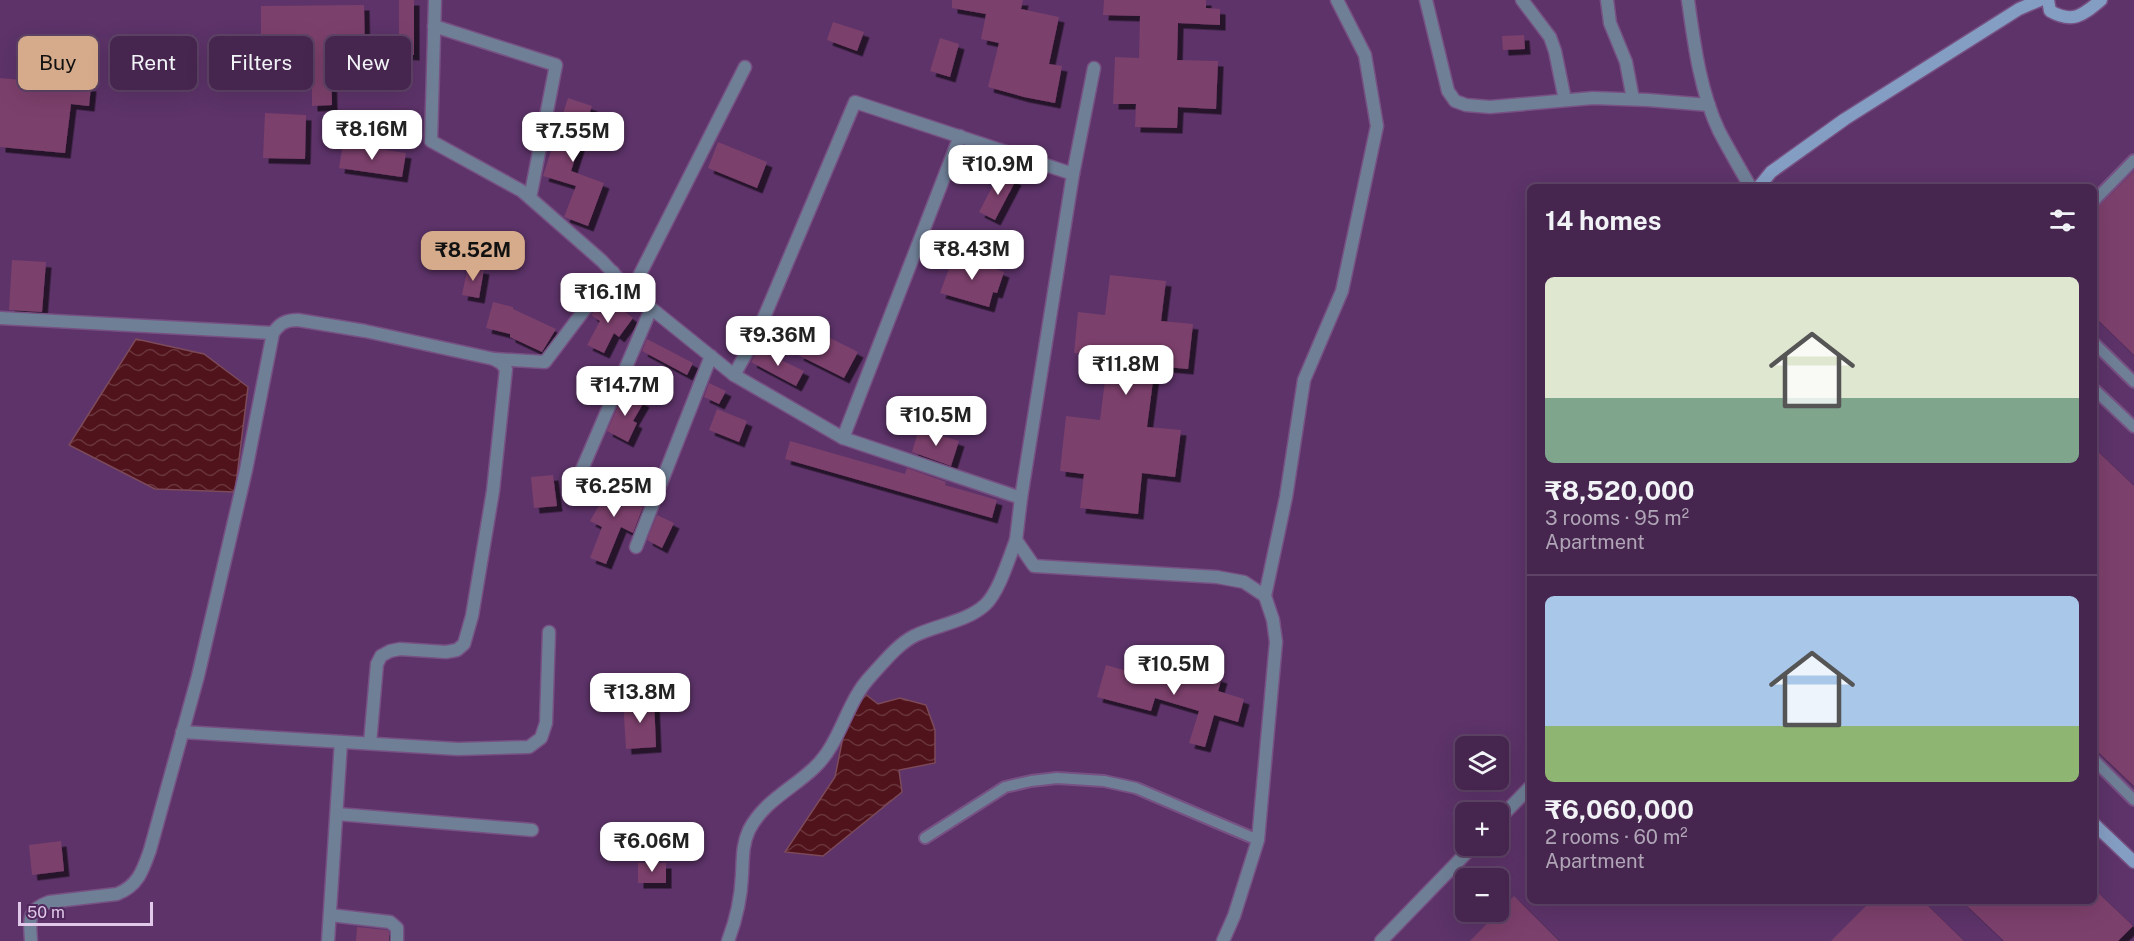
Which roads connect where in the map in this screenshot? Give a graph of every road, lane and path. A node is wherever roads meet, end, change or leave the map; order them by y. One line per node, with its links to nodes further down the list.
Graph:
1 (435, 0): 11 (street)
2 (1337, 0): 41 (street)
3 (1426, 0): 15 (street)
4 (1522, 0): 15 (street)
5 (1606, 0): 14 (street)
6 (1688, 0): 16 (street)
7 (2040, 0): 10 (street)
8 (2048, 0): 9 (street)
9 (2101, 0)
10 (2020, 4): 21 (street)
11 (434, 26): 22 (street); 22 (street)
12 (746, 67): 25 (street)
13 (1094, 68): 19 (street)
14 (1633, 99): 15 (street); 16 (street)
15 (1565, 100)
16 (1709, 105): 20 (street)
17 (960, 136): 19 (street); 32 (street); 36 (street)
18 (2134, 160): 23 (lane)
19 (1073, 174): 38 (street)
20 (1749, 184)
21 (1761, 184)
22 (530, 198): 24 (street)
23 (2097, 198)
24 (613, 272): 25 (street); 31 (street)
25 (631, 292): 26 (street)
26 (651, 309): 30 (street); 37 (street)
27 (0, 318): 28 (street)
28 (273, 333): 31 (street); 43 (street)
29 (2097, 346): 33 (lane)
30 (711, 356): 32 (street); 40 (street)
31 (494, 359): 45 (street)
32 (734, 375): 36 (street)
33 (2134, 382)
34 (2097, 392): 35 (lane)
35 (2134, 428)
36 (843, 438): 38 (street)
37 (580, 474)
38 (1021, 498): 39 (street)
39 (1016, 540): 41 (street); 61 (street)
40 (636, 547)
41 (1265, 596): 54 (street)
42 (549, 632): 45 (street)
43 (182, 732): 44 (street); 58 (street)
44 (341, 742): 45 (street); 50 (street)
45 (370, 743)
46 (2097, 763): 48 (lane)
47 (1527, 790): 49 (street)
48 (2134, 801)
49 (1509, 809)
50 (337, 814): 52 (street); 57 (street)
51 (2097, 827): 56 (street)
52 (532, 830)
53 (925, 838): 54 (lane)
54 (1258, 840): 62 (street)
55 (1463, 856): 63 (street)
56 (2134, 862)
57 (330, 915): 59 (street); 60 (street)
58 (31, 941)
59 (328, 941)
60 (397, 941)
61 (728, 941)
62 (1223, 941)
63 (1381, 941)

